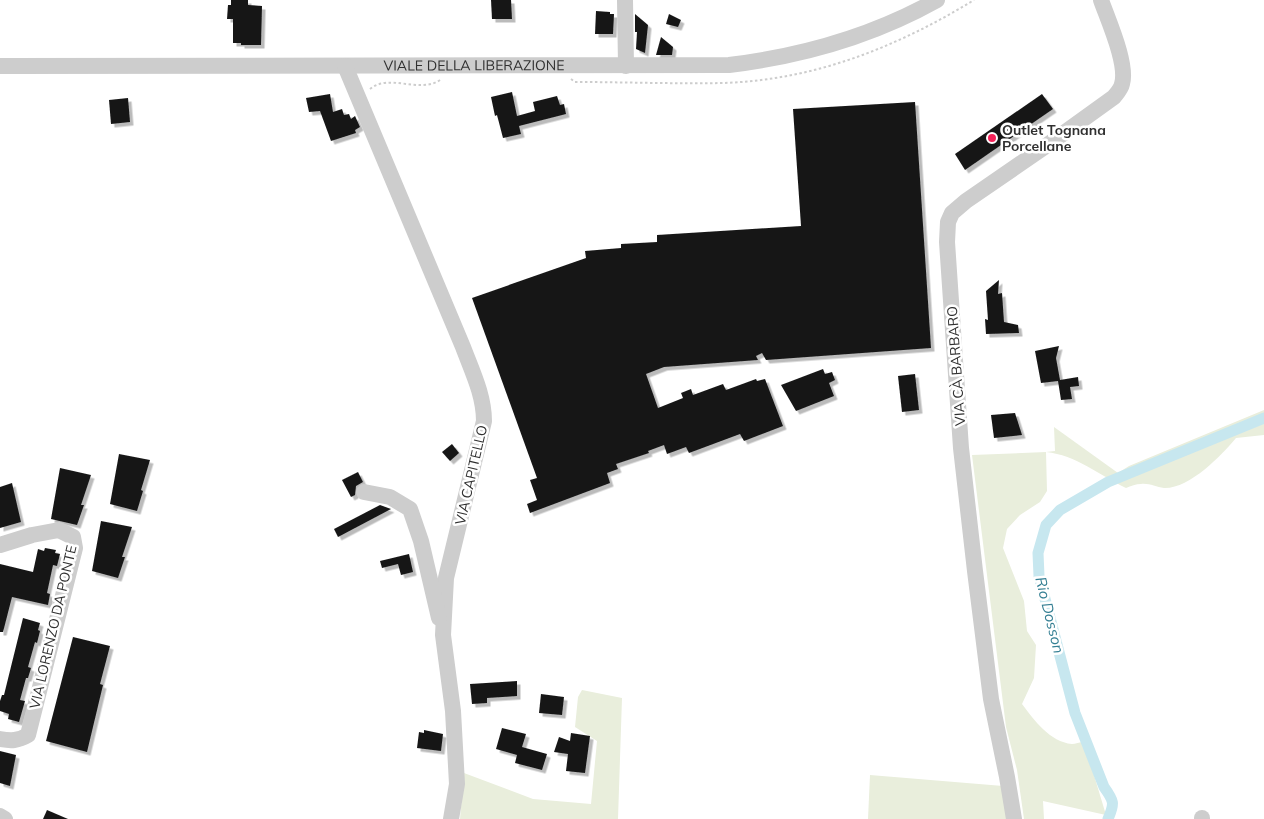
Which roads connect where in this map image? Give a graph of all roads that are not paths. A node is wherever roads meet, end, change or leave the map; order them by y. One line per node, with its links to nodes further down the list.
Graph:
1 (625, 0): 6 (street)
2 (937, 0): 6 (street, VIALE DELLA LIBERAZIONE)
3 (1101, 0): 14 (street, VIA CÀ BARBARO)
4 (0, 66): 5 (street, VIALE DELLA LIBERAZIONE)
5 (346, 66): 6 (street, VIALE DELLA LIBERAZIONE); 9 (street, VIA CAPITELLO)
6 (626, 66)
7 (364, 492): 9 (street)
8 (0, 545): 10 (street, VIA LORENZO DA PONTE)
9 (443, 635): 13 (street, VIA CAPITELLO)
10 (0, 739)
11 (0, 816): 12 (street)
12 (5, 819)
13 (451, 819)
14 (1014, 819)

